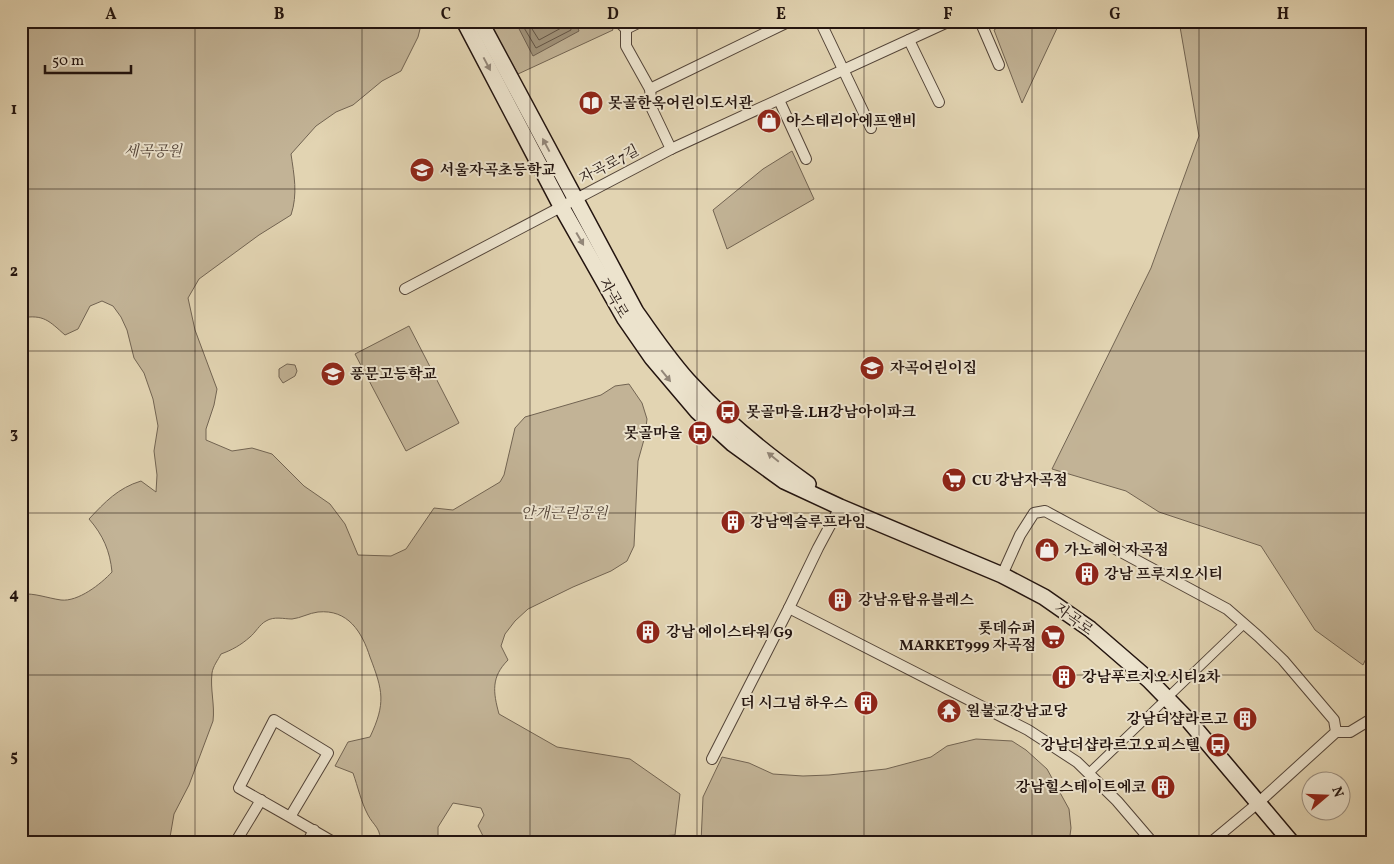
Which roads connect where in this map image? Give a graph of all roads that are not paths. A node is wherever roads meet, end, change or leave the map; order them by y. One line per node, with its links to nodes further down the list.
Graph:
1 (464, 21): 20 (main road, 자곡로, one-way to 20)
2 (480, 21): 19 (main road, 자곡로, one-way to 2)
3 (618, 21): 9 (street)
4 (642, 21): 9 (street)
5 (790, 21): 13 (street)
6 (820, 21): 12 (street)
7 (950, 21): 10 (street, 자곡로7길)
8 (980, 21): 11 (street)
9 (626, 29): 13 (street)
10 (909, 40): 12 (street, 자곡로7길); 15 (street)
11 (999, 65)
12 (844, 70): 14 (street, 자곡로7길); 16 (street)
13 (650, 88): 17 (street)
14 (779, 100): 17 (street, 자곡로7길); 18 (street)
15 (939, 102)
16 (871, 128)
17 (671, 148): 19 (street, 자곡로7길)
18 (806, 159)
19 (575, 199): 20 (street, 자곡로7길); 22 (main road, 자곡로, one-way to 19)
20 (561, 206): 21 (street, 자곡로7길); 22 (main road, 자곡로, one-way to 22)
21 (405, 289)
22 (840, 507): 23 (main road, 자곡로); 24 (street)
23 (1002, 575): 25 (street); 26 (main road, 자곡로)
24 (789, 608): 29 (street); 30 (street)
25 (1244, 624): 26 (street); 28 (street)
26 (1166, 698): 30 (street); 32 (main road, 자곡로)
27 (1373, 718): 28 (street)
28 (1336, 732): 32 (street)
29 (712, 759)
30 (1089, 773): 38 (street)
31 (261, 800): 33 (street); 33 (street); 35 (street)
32 (1258, 803): 39 (street); 40 (main road, 자곡로)
33 (290, 817): 34 (street)
34 (314, 830): 36 (street); 37 (street)
35 (236, 843)
36 (307, 843)
37 (335, 843)
38 (1153, 843)
39 (1210, 843)
40 (1292, 843)

